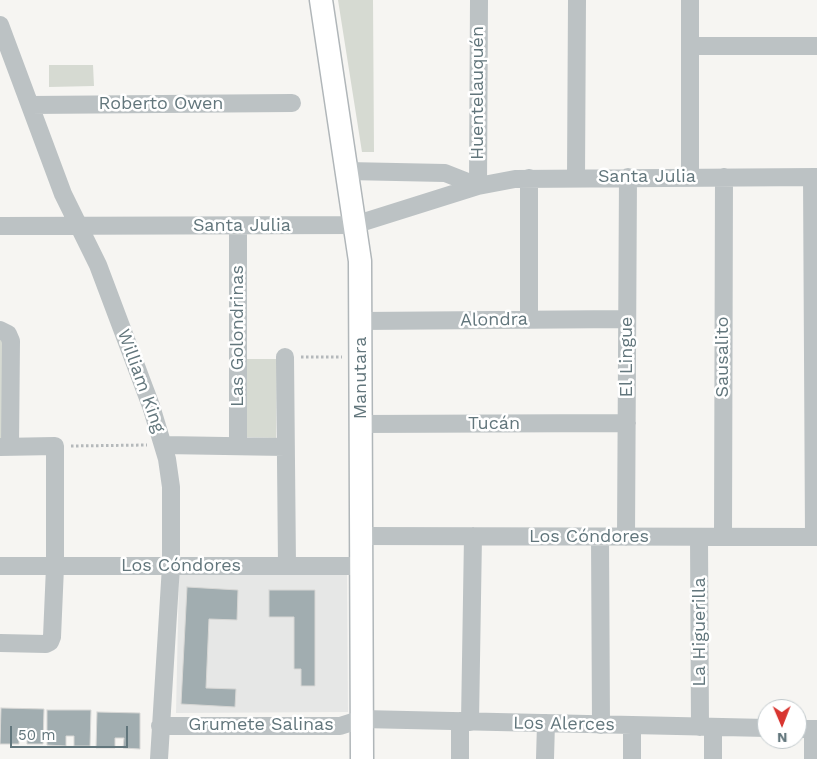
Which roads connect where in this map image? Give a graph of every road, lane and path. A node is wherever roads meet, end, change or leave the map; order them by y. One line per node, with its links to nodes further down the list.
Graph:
1 (321, 0): 10 (main road, Manutara)
2 (479, 0): 17 (street, Huentelauquén)
3 (576, 0): 16 (street)
4 (690, 0): 6 (street)
5 (0, 25): 9 (street, William King)
6 (690, 46): 7 (street); 12 (street)
7 (817, 46)
8 (292, 103): 9 (street, Roberto Owen)
9 (30, 105): 20 (street, William King)
10 (346, 170): 17 (street); 18 (main road, Manutara)
11 (628, 177): 12 (street, Santa Julia); 16 (street, Santa Julia); 22 (street, El Lingue)
12 (690, 177): 13 (street, Santa Julia)
13 (724, 177): 14 (street, Santa Julia); 40 (street, Sausalito)
14 (815, 177): 41 (street)
15 (529, 178): 16 (street, Santa Julia); 17 (street, Santa Julia); 23 (street)
16 (576, 178)
17 (478, 186): 18 (street, Santa Julia)
18 (354, 225): 21 (street, Santa Julia); 24 (main road, Manutara)
19 (0, 226): 20 (street, Santa Julia)
20 (79, 226): 21 (street, Santa Julia); 30 (street, William King)
21 (238, 226): 32 (street, Las Golondrinas)
22 (627, 319): 23 (street, Alondra); 29 (street, El Lingue)
23 (529, 320): 24 (street, Alondra)
24 (360, 321): 28 (main road, Manutara)
25 (0, 330): 33 (street)
26 (285, 357): 27 (path); 34 (street)
27 (345, 357)
28 (361, 424): 29 (street, Tucán); 35 (main road, Manutara)
29 (627, 424): 38 (street, El Lingue)
30 (164, 445): 31 (path); 32 (street); 44 (street, William King)
31 (55, 446): 33 (street); 43 (street)
32 (238, 446): 34 (street)
33 (5, 447)
34 (285, 447): 45 (street)
35 (362, 536): 36 (street, Los Cóndores); 46 (main road, Manutara)
36 (473, 536): 37 (street, Los Cóndores); 49 (street)
37 (600, 537): 38 (street, Los Cóndores); 51 (street)
38 (626, 537): 39 (street, Los Cóndores)
39 (699, 537): 40 (street, Los Cóndores); 54 (street, La Higuerilla)
40 (723, 537): 41 (street, Los Cóndores)
41 (816, 537)
42 (0, 566): 43 (street, Los Cóndores)
43 (55, 566): 44 (street, Los Cóndores); 47 (street)
44 (171, 566): 45 (street, Los Cóndores); 53 (street, William King)
45 (287, 566): 46 (street, Los Cóndores)
46 (362, 566): 48 (main road, Manutara)
47 (0, 643)
48 (362, 719): 49 (street, Los Alerces); 53 (street, Grumete Salinas); 58 (main road, Manutara)
49 (465, 721): 50 (street, Los Alerces); 59 (street)
50 (546, 723): 51 (street, Los Alerces); 60 (street)
51 (601, 724): 52 (street, Los Alerces)
52 (632, 725): 54 (street, Los Alerces); 61 (street)
53 (160, 726): 57 (street, William King)
54 (707, 727): 55 (street, Los Alerces); 62 (street, La Higuerilla)
55 (757, 728)
56 (809, 729): 63 (street)
57 (159, 759)
58 (362, 759)
59 (460, 759)
60 (546, 759)
61 (632, 759)
62 (714, 759)
63 (813, 759)

